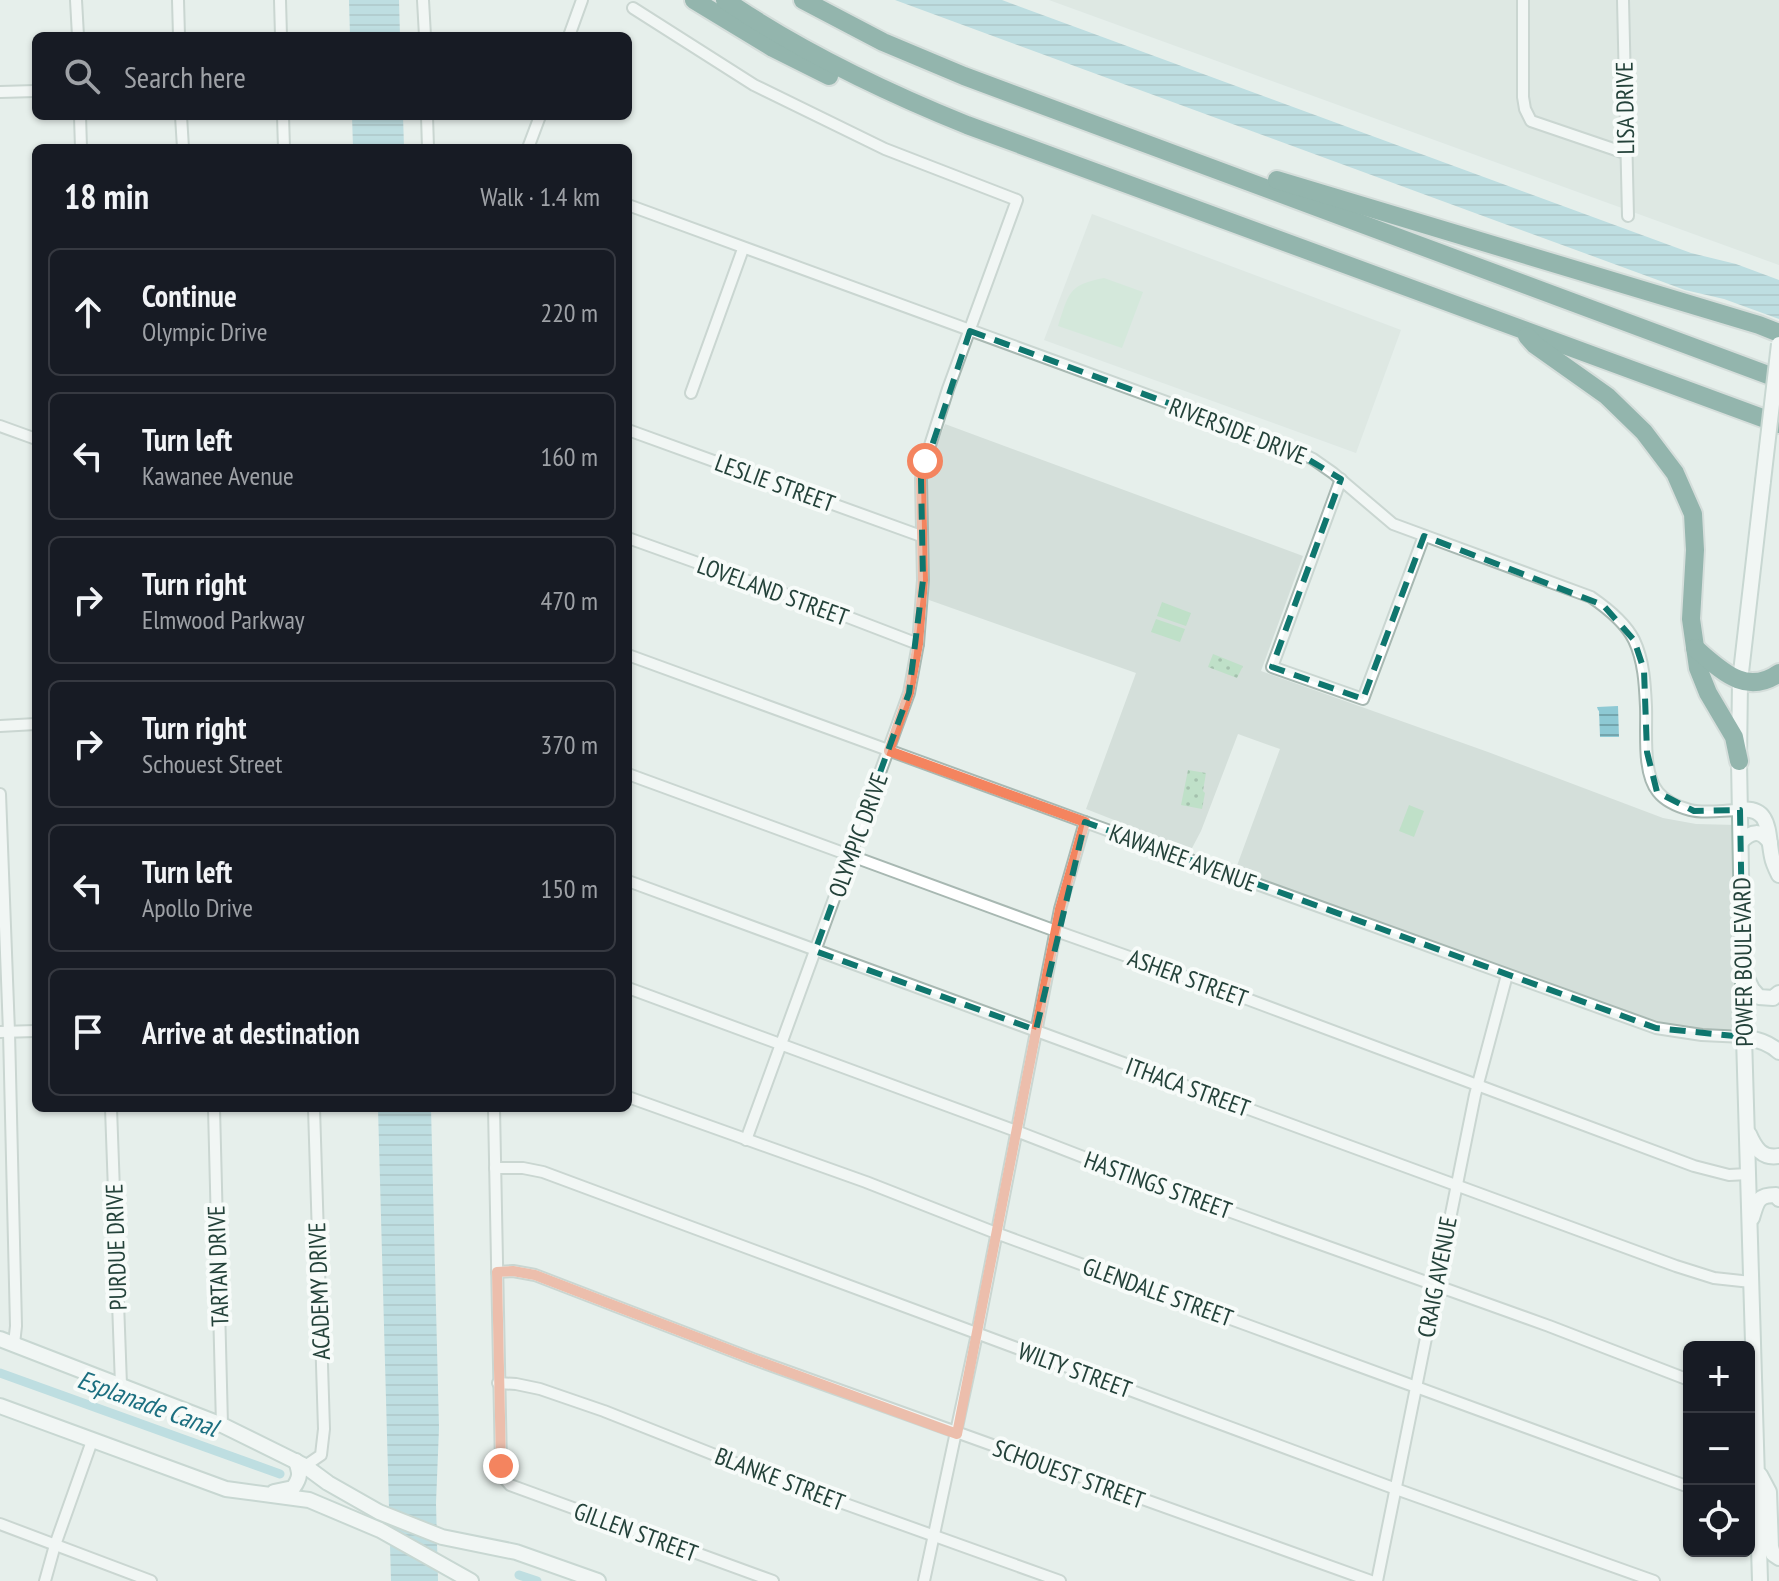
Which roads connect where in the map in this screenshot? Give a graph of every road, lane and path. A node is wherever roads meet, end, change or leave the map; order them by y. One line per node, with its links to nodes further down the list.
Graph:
1 (76, 0): 12 (street)
2 (178, 0): 13 (street)
3 (280, 0): 14 (street)
4 (423, 0): 15 (street)
5 (582, 0): 16 (street)
6 (694, 0): 24 (highway)
7 (725, 0): 24 (highway)
8 (803, 0): 25 (highway)
9 (1523, 0): 31 (street)
10 (1623, 0): 31 (street, LISA DRIVE)
11 (633, 8): 36 (street, OLYMPIC DRIVE)
12 (78, 32)
13 (179, 32)
14 (281, 32)
15 (425, 32)
16 (570, 32)
17 (32, 91): 18 (street)
18 (0, 92)
19 (80, 120): 26 (street)
20 (181, 120): 27 (street)
21 (283, 120): 28 (street)
22 (427, 120): 29 (street)
23 (538, 120): 30 (street)
24 (967, 125): 35 (highway)
25 (1101, 127): 37 (highway); 39 (highway)
26 (81, 144)
27 (183, 144)
28 (284, 144)
29 (428, 144)
30 (530, 144)
31 (1625, 153): 33 (street, LISA DRIVE)
32 (632, 207): 34 (street, RIVERSIDE DRIVE)
33 (1628, 216)
34 (743, 249): 36 (street, RIVERSIDE DRIVE); 40 (street)
35 (1519, 329): 41 (highway); 50 (highway)
36 (970, 331): 45 (street, RIVERSIDE DRIVE); 46 (street, OLYMPIC DRIVE)
37 (1779, 333)
38 (1779, 344): 53 (main road, POWER BOULEVARD, bridge)
39 (1779, 379)
40 (691, 393)
41 (1779, 424)
42 (0, 426): 44 (street)
43 (632, 431): 46 (street, LESLIE STREET)
44 (32, 438)
45 (1341, 479): 47 (street, RIVERSIDE DRIVE); 47 (street)
46 (921, 536): 49 (street, OLYMPIC DRIVE)
47 (1424, 536): 60 (street, RIVERSIDE DRIVE)
48 (632, 539): 49 (street, LOVELAND STREET)
49 (918, 644): 56 (street, OLYMPIC DRIVE)
50 (1695, 648): 53 (highway); 57 (highway)
51 (632, 656): 56 (street, KAWANEE AVENUE)
52 (1779, 673): 53 (highway)
53 (1740, 681): 57 (main road, POWER BOULEVARD)
54 (32, 724): 55 (street)
55 (0, 726)
56 (889, 751): 61 (street, KAWANEE AVENUE); 64 (street, OLYMPIC DRIVE)
57 (1739, 761): 60 (main road, POWER BOULEVARD)
58 (632, 775): 64 (street, ASHER STREET)
59 (0, 794): 75 (street)
60 (1740, 810): 62 (main road, POWER BOULEVARD); 63 (main road)
61 (1085, 822): 67 (street); 70 (street, KAWANEE AVENUE)
62 (1741, 842): 63 (main road); 69 (main road, POWER BOULEVARD)
63 (1770, 843): 65 (main road)
64 (850, 855): 67 (street, ASHER STREET); 68 (street, OLYMPIC DRIVE)
65 (1779, 875)
66 (632, 882): 68 (street, ITHACA STREET)
67 (1056, 931): 73 (street); 79 (street, ASHER STREET)
68 (815, 951): 73 (street, ITHACA STREET); 77 (street, OLYMPIC DRIVE)
69 (1743, 970): 72 (main road); 76 (main road, POWER BOULEVARD)
70 (1507, 975): 76 (street, KAWANEE AVENUE); 79 (street, CRAIG AVENUE)
71 (632, 989): 77 (street, HASTINGS STREET)
72 (1779, 993)
73 (1036, 1030): 86 (street); 91 (street, ITHACA STREET)
74 (32, 1031): 75 (street)
75 (4, 1032): 100 (street)
76 (1744, 1037): 78 (main road); 85 (main road, POWER BOULEVARD)
77 (782, 1045): 86 (street, HASTINGS STREET); 87 (street, OLYMPIC DRIVE)
78 (1779, 1052)
79 (1477, 1086): 90 (street, ASHER STREET); 91 (street, CRAIG AVENUE)
80 (632, 1098): 87 (street, GLENDALE STREET)
81 (111, 1112): 103 (street, PURDUE DRIVE)
82 (214, 1112): 107 (street, TARTAN DRIVE)
83 (314, 1112): 110 (street, ACADEMY DRIVE)
84 (494, 1112): 89 (street)
85 (1747, 1130): 88 (main road); 90 (main road, POWER BOULEVARD)
86 (1016, 1131): 94 (street); 97 (street, HASTINGS STREET)
87 (746, 1140): 94 (street, GLENDALE STREET)
88 (1779, 1156)
89 (495, 1168): 95 (street); 98 (street, WILTY STREET)
90 (1748, 1174): 93 (main road, POWER BOULEVARD)
91 (1455, 1185): 96 (street, ITHACA STREET); 97 (street, CRAIG AVENUE)
92 (1779, 1199): 93 (main road)
93 (1749, 1223): 96 (main road, POWER BOULEVARD)
94 (996, 1233): 98 (street); 104 (street, GLENDALE STREET)
95 (497, 1272): 102 (street); 108 (street, SCHOUEST STREET)
96 (1751, 1282): 99 (main road, POWER BOULEVARD)
97 (1435, 1286): 101 (street, HASTINGS STREET); 104 (street, CRAIG AVENUE)
98 (977, 1334): 108 (street); 113 (street, WILTY STREET)
99 (1752, 1341)
100 (7, 1342): 103 (main road)
101 (1683, 1378)
102 (498, 1383): 118 (street, BLANKE STREET); 126 (street, GILLEN STREET)
103 (121, 1385): 107 (main road)
104 (1416, 1387): 112 (street, GLENDALE STREET); 113 (street, CRAIG AVENUE)
105 (0, 1406): 109 (main road)
106 (1754, 1413): 111 (main road, POWER BOULEVARD)
107 (222, 1425): 110 (main road)
108 (957, 1434): 118 (street); 129 (street, SCHOUEST STREET)
109 (92, 1441): 115 (main road); 119 (street)
110 (300, 1463): 115 (main road); 125 (main road)
111 (1758, 1471): 114 (main road, POWER BOULEVARD); 120 (main road)
112 (1684, 1485)
113 (1396, 1489): 130 (street, CRAIG AVENUE); 131 (street, WILTY STREET)
114 (1755, 1489)
115 (262, 1494): 124 (main road)
116 (0, 1524): 119 (street)
117 (1755, 1524): 132 (main road, POWER BOULEVARD)
118 (935, 1536): 127 (street); 128 (street, BLANKE STREET)
119 (55, 1545): 121 (street); 122 (street)
120 (1779, 1558)
121 (126, 1576): 123 (street)
122 (45, 1581)
123 (151, 1581)
124 (471, 1581)
125 (598, 1581)
126 (773, 1581)
127 (924, 1581)
128 (1060, 1581)
129 (1371, 1581)
130 (1377, 1581)
131 (1654, 1581)
132 (1760, 1581)

